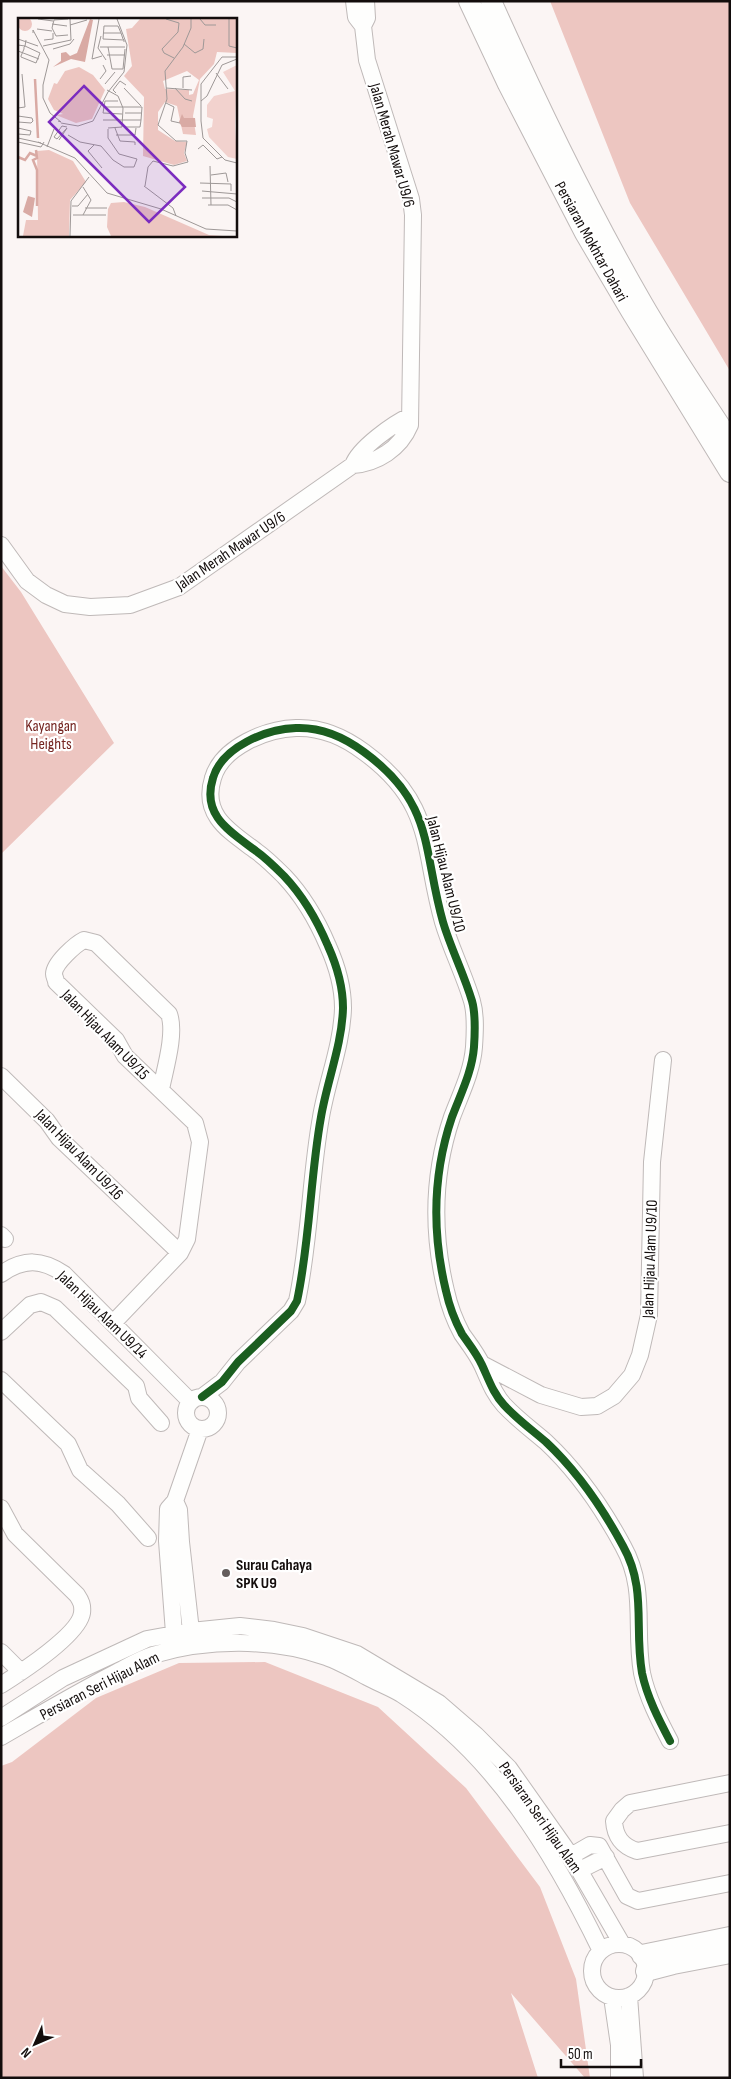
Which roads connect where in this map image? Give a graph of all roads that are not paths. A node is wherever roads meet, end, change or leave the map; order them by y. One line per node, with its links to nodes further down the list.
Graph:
1 (354, 1): 5 (street, Jalan Merah Mawar U9/6)
2 (366, 1): 5 (street, Jalan Merah Mawar U9/6)
3 (469, 1): 7 (main road, Persiaran Mokhtar Dahari)
4 (491, 1): 6 (main road, Persiaran Mokhtar Dahari)
5 (363, 26): 8 (street, Jalan Merah Mawar U9/6)
6 (730, 441)
7 (730, 472)
8 (1, 544)
9 (663, 1060): 16 (street, Jalan Hijau Alam U9/10)
10 (1, 1076): 12 (street, Jalan Hijau Alam U9/16)
11 (161, 1089): 11 (street, Jalan Hijau Alam U9/15); 12 (street, Jalan Hijau Alam U9/15)
12 (180, 1253): 14 (street, Jalan Hijau Alam U9/15)
13 (1, 1274): 14 (street, Jalan Hijau Alam U9/14)
14 (114, 1322): 19 (street, Jalan Hijau Alam U9/14)
15 (1, 1332): 21 (street)
16 (482, 1364): 18 (street, Jalan Hijau Alam U9/10); 33 (street, Jalan Hijau Alam U9/10)
17 (1, 1380): 25 (street)
18 (222, 1382): 19 (street, Jalan Hijau Alam U9/10); 20 (street, Jalan Hijau Alam U9/10)
19 (197, 1399): 20 (street); 22 (street)
20 (218, 1410): 22 (street, Jalan Hijau Alam U9/10)
21 (161, 1423)
22 (200, 1429): 23 (street)
23 (175, 1501): 26 (street); 27 (street)
24 (1, 1508): 29 (street)
25 (148, 1538)
26 (192, 1639): 27 (street, Persiaran Seri Hijau Alam); 36 (street, Persiaran Seri Hijau Alam); 40 (street, Persiaran Seri Hijau Alam)
27 (174, 1642): 31 (street, Persiaran Seri Hijau Alam); 32 (street, Persiaran Seri Hijau Alam)
28 (1, 1652): 29 (street)
29 (21, 1672): 30 (street)
30 (1, 1685)
31 (1, 1718)
32 (1, 1737)
33 (670, 1741)
34 (730, 1783): 35 (street)
35 (730, 1833)
36 (575, 1863): 37 (street); 39 (street, Persiaran Seri Hijau Alam)
37 (730, 1883)
38 (730, 1937): 42 (main road)
39 (622, 1944): 40 (street); 42 (street)
40 (601, 1951): 44 (street)
41 (730, 1953): 42 (main road)
42 (644, 1963): 43 (street)
43 (629, 1996): 44 (street); 46 (street)
44 (612, 1997): 45 (street)
45 (619, 2078)
46 (635, 2078)

